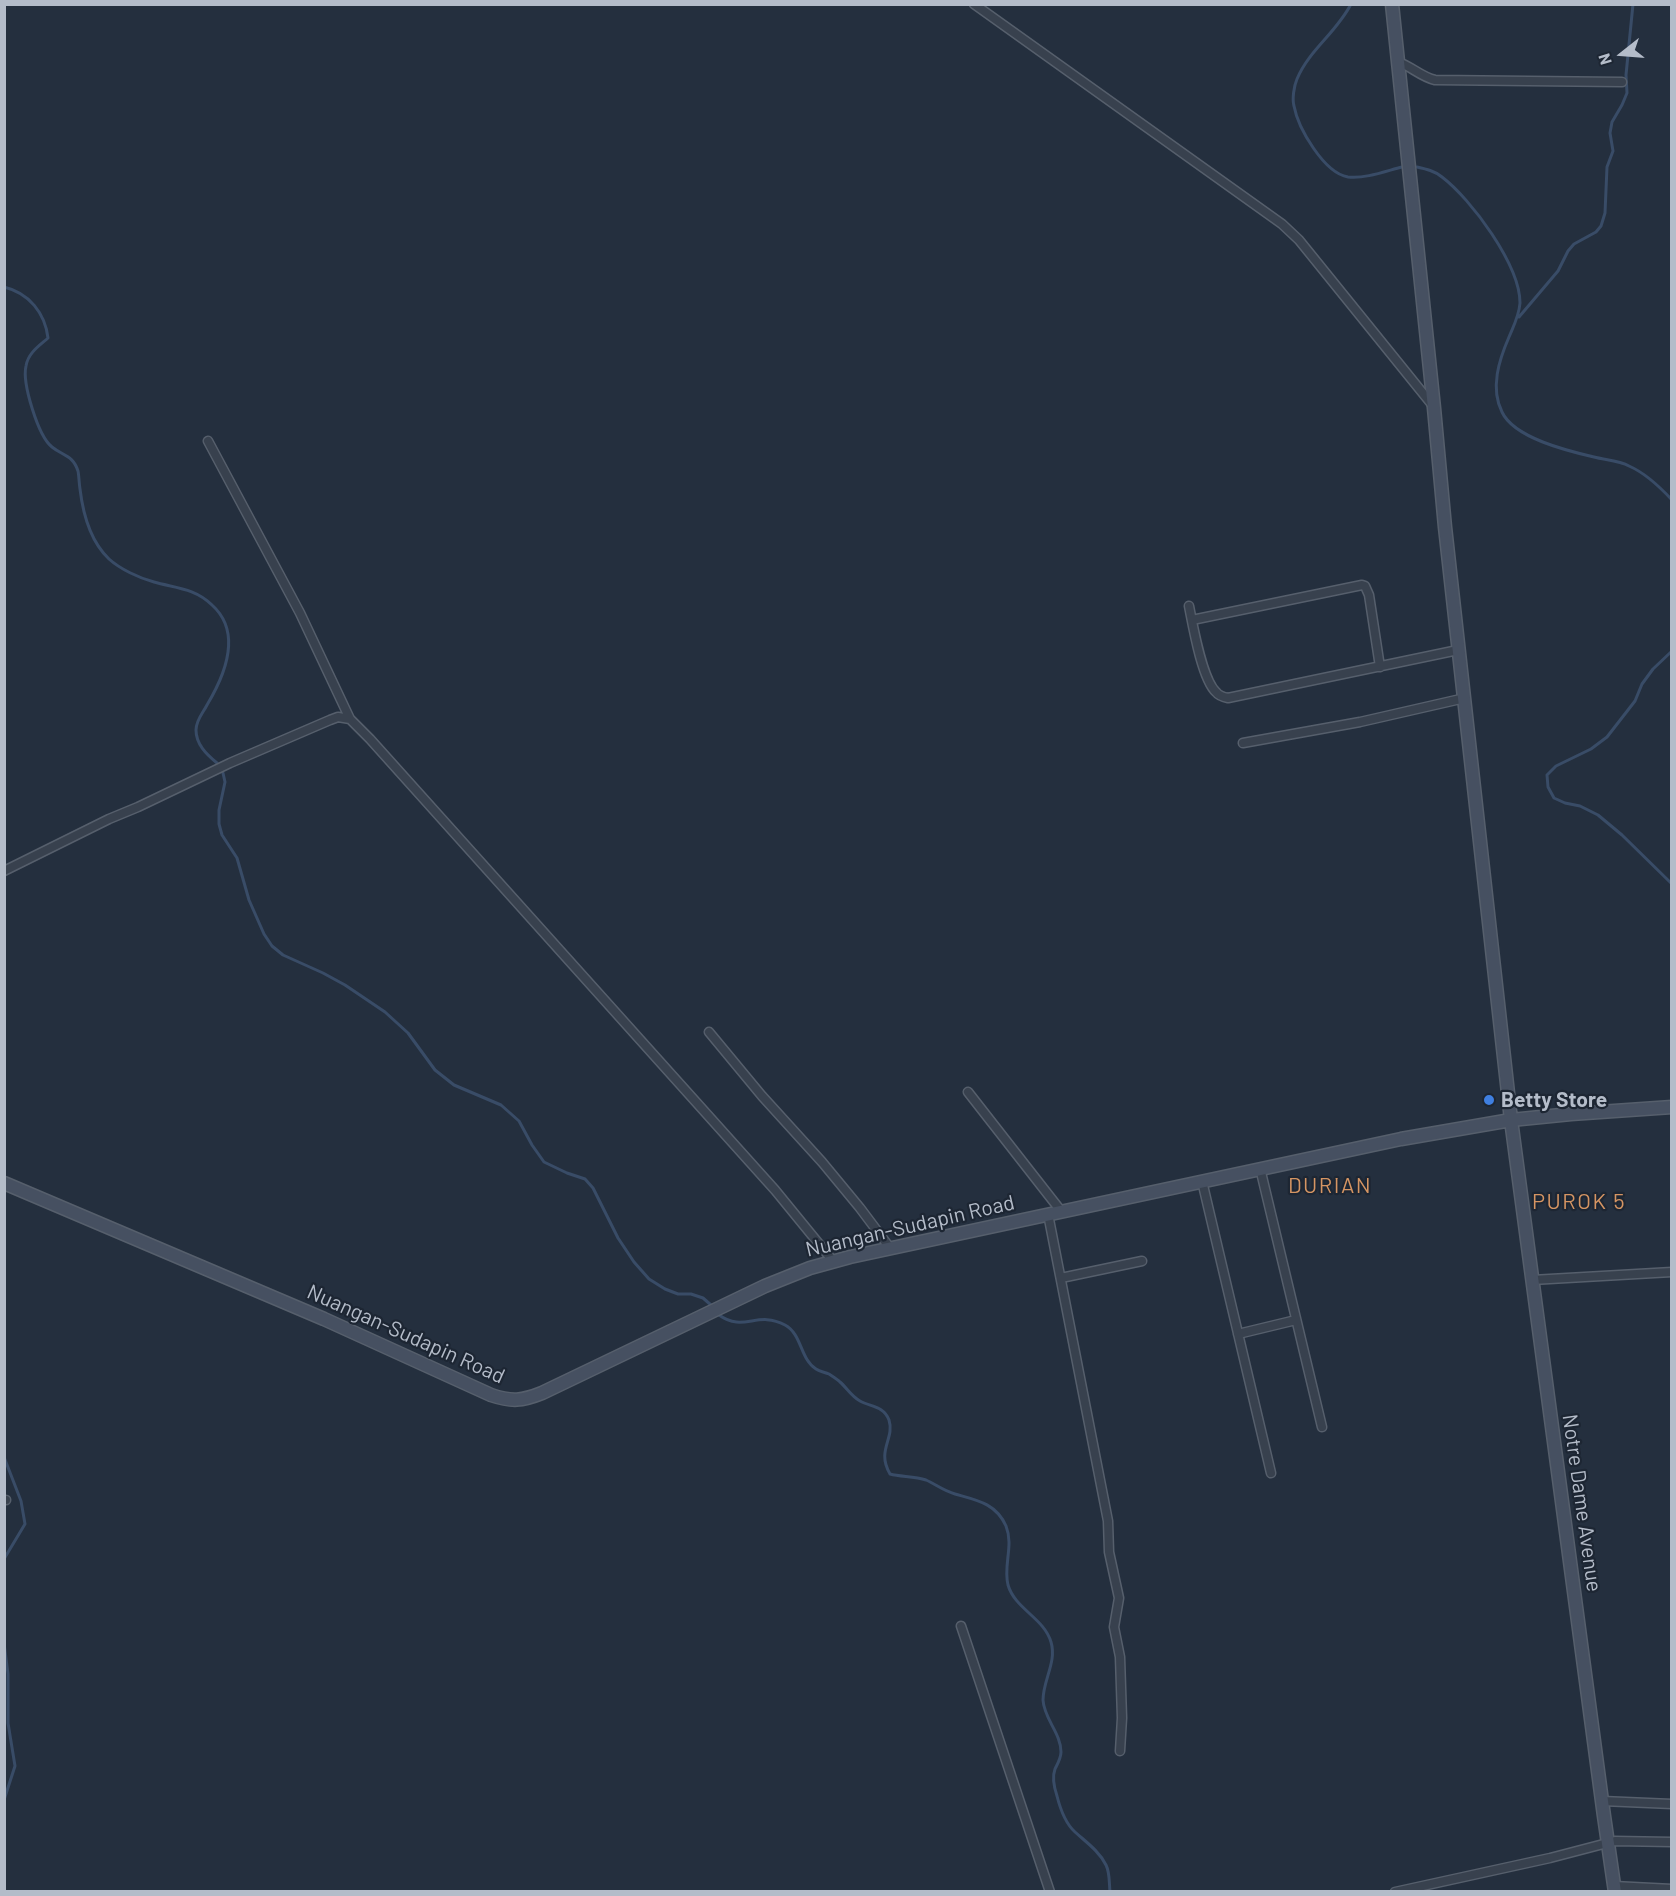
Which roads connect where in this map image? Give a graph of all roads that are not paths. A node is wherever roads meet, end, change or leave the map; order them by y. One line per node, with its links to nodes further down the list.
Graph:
1 (974, 4): 5 (street)
2 (1392, 4): 3 (street, Notre Dame Avenue)
3 (1398, 62): 4 (street); 5 (street, Notre Dame Avenue)
4 (1622, 82)
5 (1434, 408): 9 (street, Notre Dame Avenue)
6 (207, 441): 12 (street)
7 (1189, 606): 8 (street)
8 (1192, 620): 10 (street); 10 (street)
9 (1458, 650): 10 (street); 11 (street, Notre Dame Avenue)
10 (1380, 667)
11 (1465, 698): 13 (street); 18 (street, Notre Dame Avenue)
12 (350, 719): 14 (street); 25 (street)
13 (1243, 743)
14 (4, 871)
15 (709, 1032): 24 (street)
16 (968, 1092): 22 (street)
17 (1671, 1107): 18 (street, Nuangan-Sudapin Road)
18 (1511, 1120): 19 (street, Nuangan-Sudapin Road); 29 (street, Notre Dame Avenue)
19 (1260, 1168): 20 (street, Nuangan-Sudapin Road); 30 (street)
20 (1202, 1181): 22 (street, Nuangan-Sudapin Road); 31 (street)
21 (4, 1183): 25 (street, Nuangan-Sudapin Road)
22 (1061, 1211): 23 (street, Nuangan-Sudapin Road)
23 (1048, 1214): 24 (street, Nuangan-Sudapin Road); 28 (street)
24 (890, 1248): 25 (street, Nuangan-Sudapin Road)
25 (833, 1261)
26 (1142, 1261): 28 (street)
27 (1671, 1272): 29 (street)
28 (1061, 1278): 35 (street)
29 (1532, 1280): 36 (street, Notre Dame Avenue)
30 (1296, 1320): 31 (street); 32 (street)
31 (1238, 1334): 33 (street)
32 (1322, 1426)
33 (1270, 1473)
34 (961, 1626): 42 (street)
35 (1120, 1751)
36 (1602, 1801): 37 (street); 39 (street, Notre Dame Avenue)
37 (1671, 1804)
38 (1671, 1842): 39 (street)
39 (1608, 1843): 40 (street, Notre Dame Avenue); 43 (street)
40 (1615, 1889): 41 (street)
41 (1665, 1890)
42 (1050, 1892)
43 (1395, 1892)

